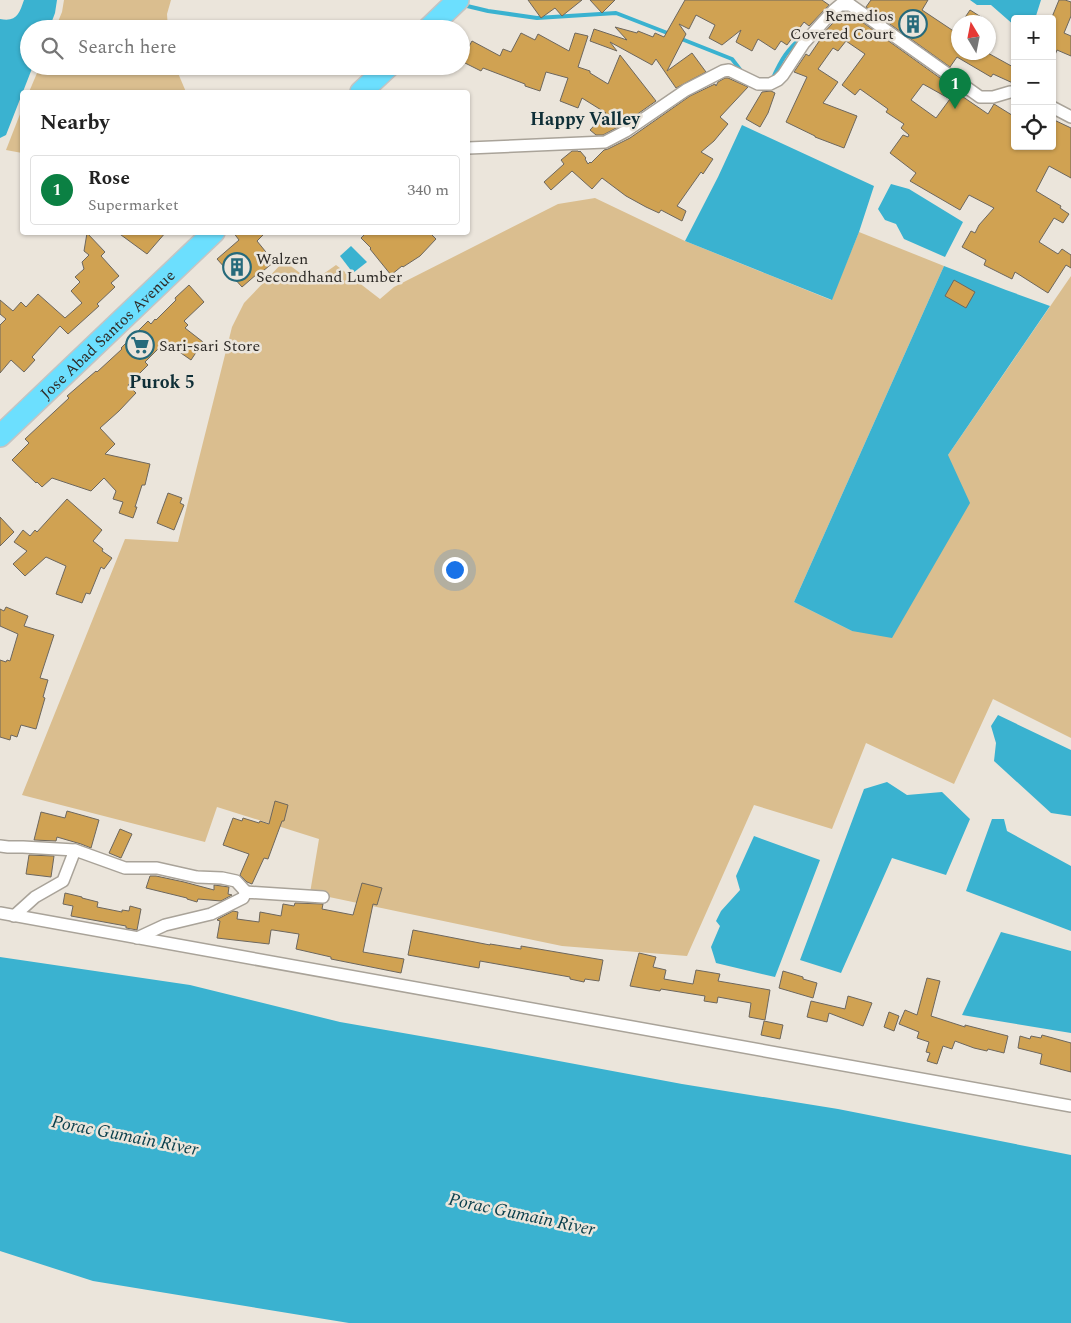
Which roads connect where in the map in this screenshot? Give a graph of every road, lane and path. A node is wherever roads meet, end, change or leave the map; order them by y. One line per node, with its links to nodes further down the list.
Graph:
1 (458, 0): 3 (highway)
2 (846, 3): 6 (street); 9 (street)
3 (437, 20)
4 (379, 75): 5 (highway)
5 (363, 90)
6 (1011, 92)
7 (1056, 109): 8 (street)
8 (1071, 117)
9 (470, 148)
10 (211, 235): 11 (highway, Jose Abad Santos Avenue)
11 (0, 436)
12 (0, 846): 13 (street)
13 (75, 850): 14 (street); 17 (street)
14 (246, 892): 15 (street); 18 (street)
15 (323, 896)
16 (0, 914): 17 (street)
17 (14, 916): 18 (street)
18 (137, 938): 19 (street)
19 (1071, 1106)

